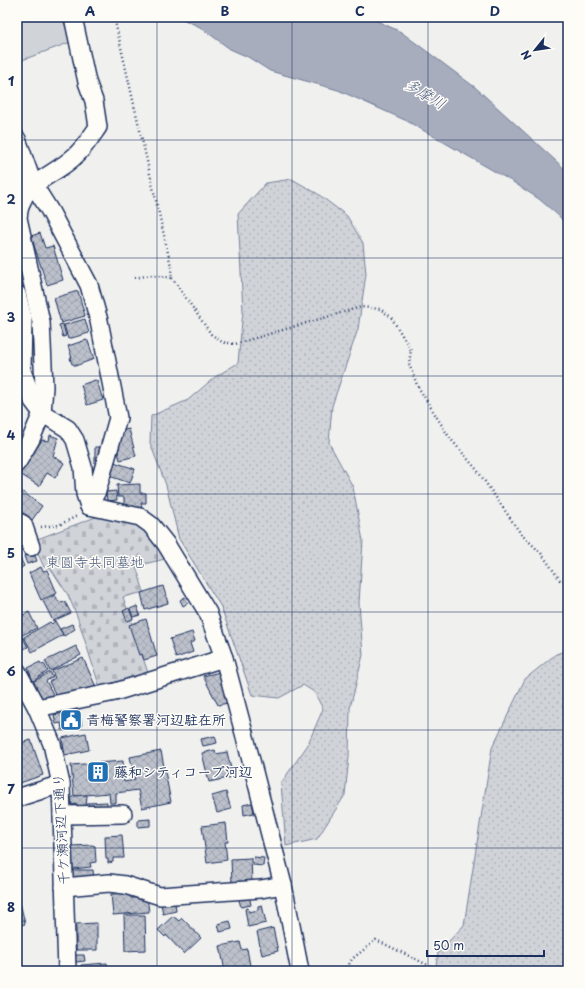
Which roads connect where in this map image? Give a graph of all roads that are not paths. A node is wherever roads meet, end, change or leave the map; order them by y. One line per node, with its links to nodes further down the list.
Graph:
1 (73, 17): 3 (street)
2 (17, 139): 3 (street)
3 (28, 191): 5 (street); 7 (street)
4 (18, 298): 5 (street)
5 (42, 413): 6 (street); 7 (street)
6 (17, 463)
7 (89, 506): 10 (street)
8 (17, 521): 9 (street)
9 (31, 547)
10 (224, 658): 12 (street); 17 (street)
11 (18, 673): 12 (street, 千ケ瀬河辺下通り)
12 (37, 708): 13 (street, 千ケ瀬河辺下通り)
13 (61, 784): 14 (street); 16 (street, 千ケ瀬河辺下通り)
14 (17, 798)
15 (124, 814): 16 (street)
16 (62, 815): 18 (street, 千ケ瀬河辺下通り)
17 (283, 885): 18 (street); 20 (street)
18 (64, 887): 19 (street, 千ケ瀬河辺下通り)
19 (67, 971)
20 (300, 971)

